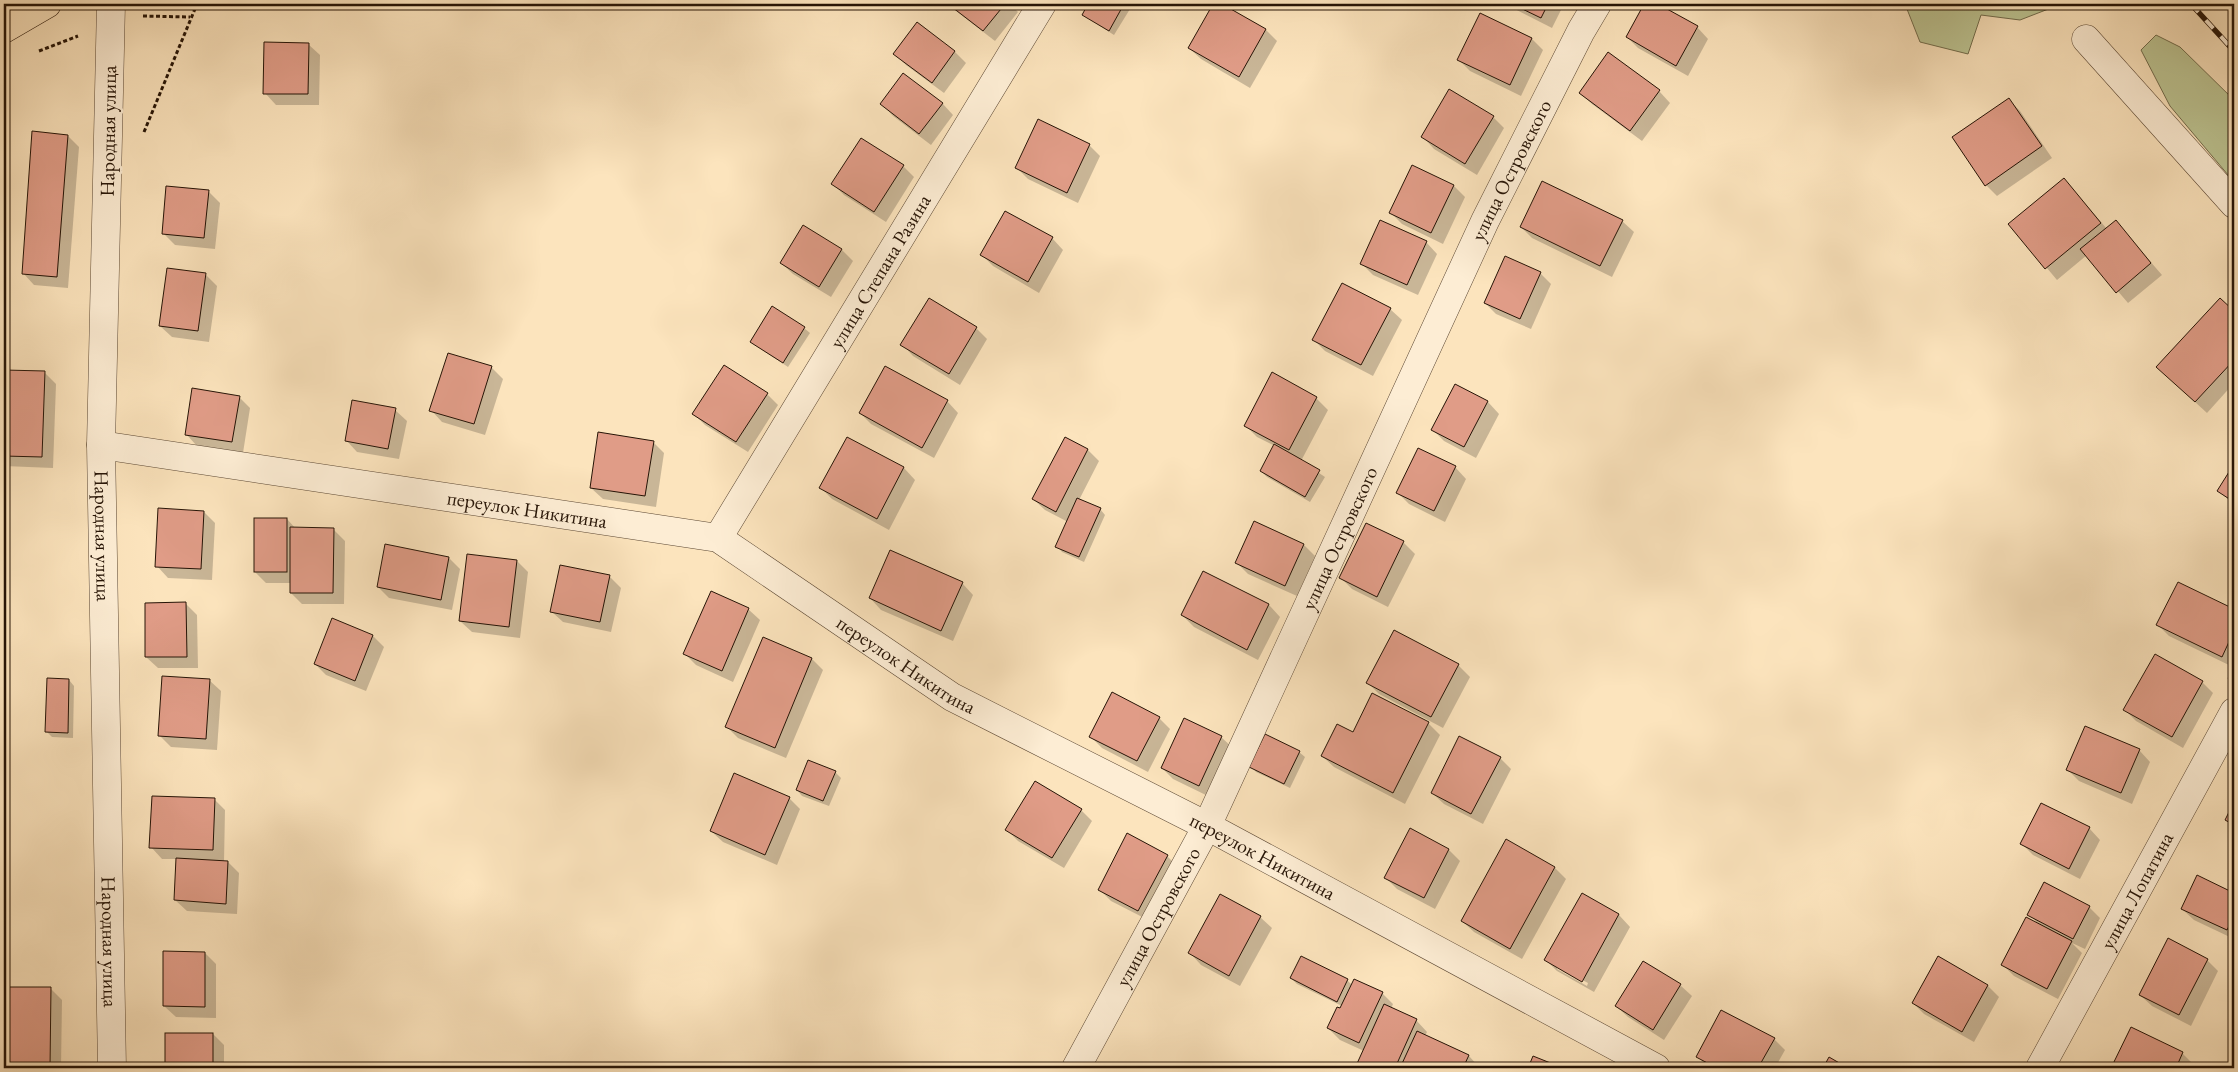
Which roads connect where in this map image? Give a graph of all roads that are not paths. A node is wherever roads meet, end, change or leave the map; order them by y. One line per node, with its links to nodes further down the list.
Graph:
1 (47, 4): 5 (main road)
2 (111, 4): 8 (street, Народная улица)
3 (1042, 4): 9 (street, улица Степана Разина)
4 (1597, 4): 11 (street, улица Островского)
5 (4, 29)
6 (2086, 39): 7 (street)
7 (2234, 204)
8 (101, 445): 9 (street, переулок Никитина); 12 (street, Народная улица)
9 (718, 538): 11 (street, переулок Никитина)
10 (2234, 712): 15 (street, улица Лопатина)
11 (1206, 826): 13 (street, улица Островского); 14 (street, переулок Никитина)
12 (112, 1068)
13 (1076, 1068)
14 (1656, 1068)
15 (2040, 1068)

